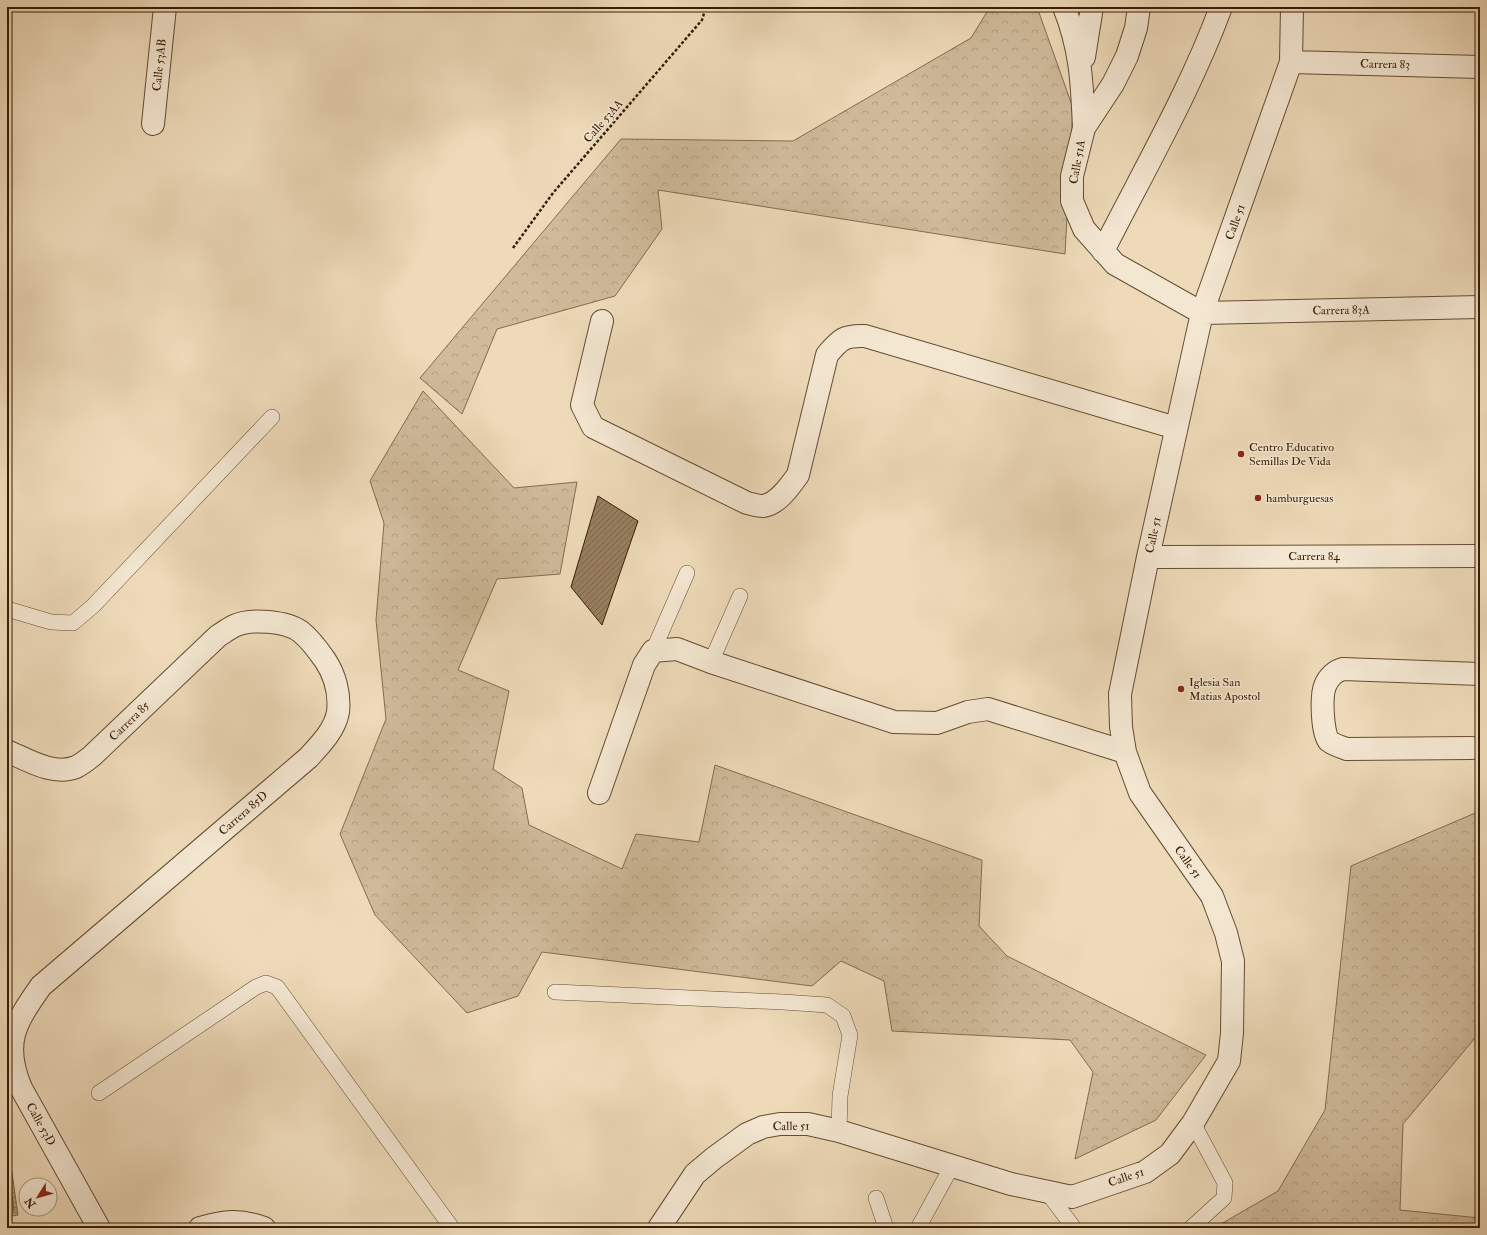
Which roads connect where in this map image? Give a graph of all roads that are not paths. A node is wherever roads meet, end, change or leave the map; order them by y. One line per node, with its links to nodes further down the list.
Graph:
1 (166, 7): 10 (street, Calle 53AB)
2 (1064, 7): 9 (street)
3 (1092, 7): 9 (street)
4 (1139, 7): 11 (street, Calle 51A)
5 (1221, 7): 12 (street)
6 (1292, 7): 7 (street, Calle 51)
7 (1291, 62): 8 (street, Carrera 83); 14 (street, Calle 51)
8 (1480, 67)
9 (1082, 70): 11 (street)
10 (153, 124)
11 (1084, 128): 12 (street, Calle 51A)
12 (1103, 251): 14 (street, Calle 51A)
13 (1480, 307): 14 (street, Carrera 83A)
14 (1202, 313): 17 (street, Calle 51)
15 (602, 321): 17 (street)
16 (272, 417): 22 (lane)
17 (1176, 428): 19 (street, Calle 51)
18 (1480, 556): 19 (street, Carrera 84)
19 (1148, 557): 29 (street, Calle 51)
20 (686, 573): 24 (lane)
21 (740, 596): 25 (lane)
22 (7, 609)
23 (235, 625): 28 (street, Carrera 85); 32 (street, Carrera 85D)
24 (653, 651): 25 (street); 30 (street)
25 (711, 662): 29 (street)
26 (1480, 674): 27 (street)
27 (1472, 748)
28 (7, 752)
29 (1125, 752): 34 (street, Calle 51)
30 (599, 793)
31 (555, 992): 35 (lane)
32 (21, 1014): 40 (street, Calle 53D)
33 (99, 1094): 42 (lane)
34 (1193, 1123): 37 (street, Calle 51); 47 (lane)
35 (839, 1131): 36 (street, Calle 51); 43 (street, Calle 51)
36 (952, 1166): 37 (street, Calle 51); 45 (lane)
37 (1047, 1192): 46 (lane)
38 (876, 1198): 44 (lane)
39 (257, 1225): 41 (street)
40 (99, 1228)
41 (200, 1228)
42 (452, 1228)
43 (660, 1228)
44 (886, 1228)
45 (918, 1228)
46 (1074, 1228)
47 (1191, 1228)

